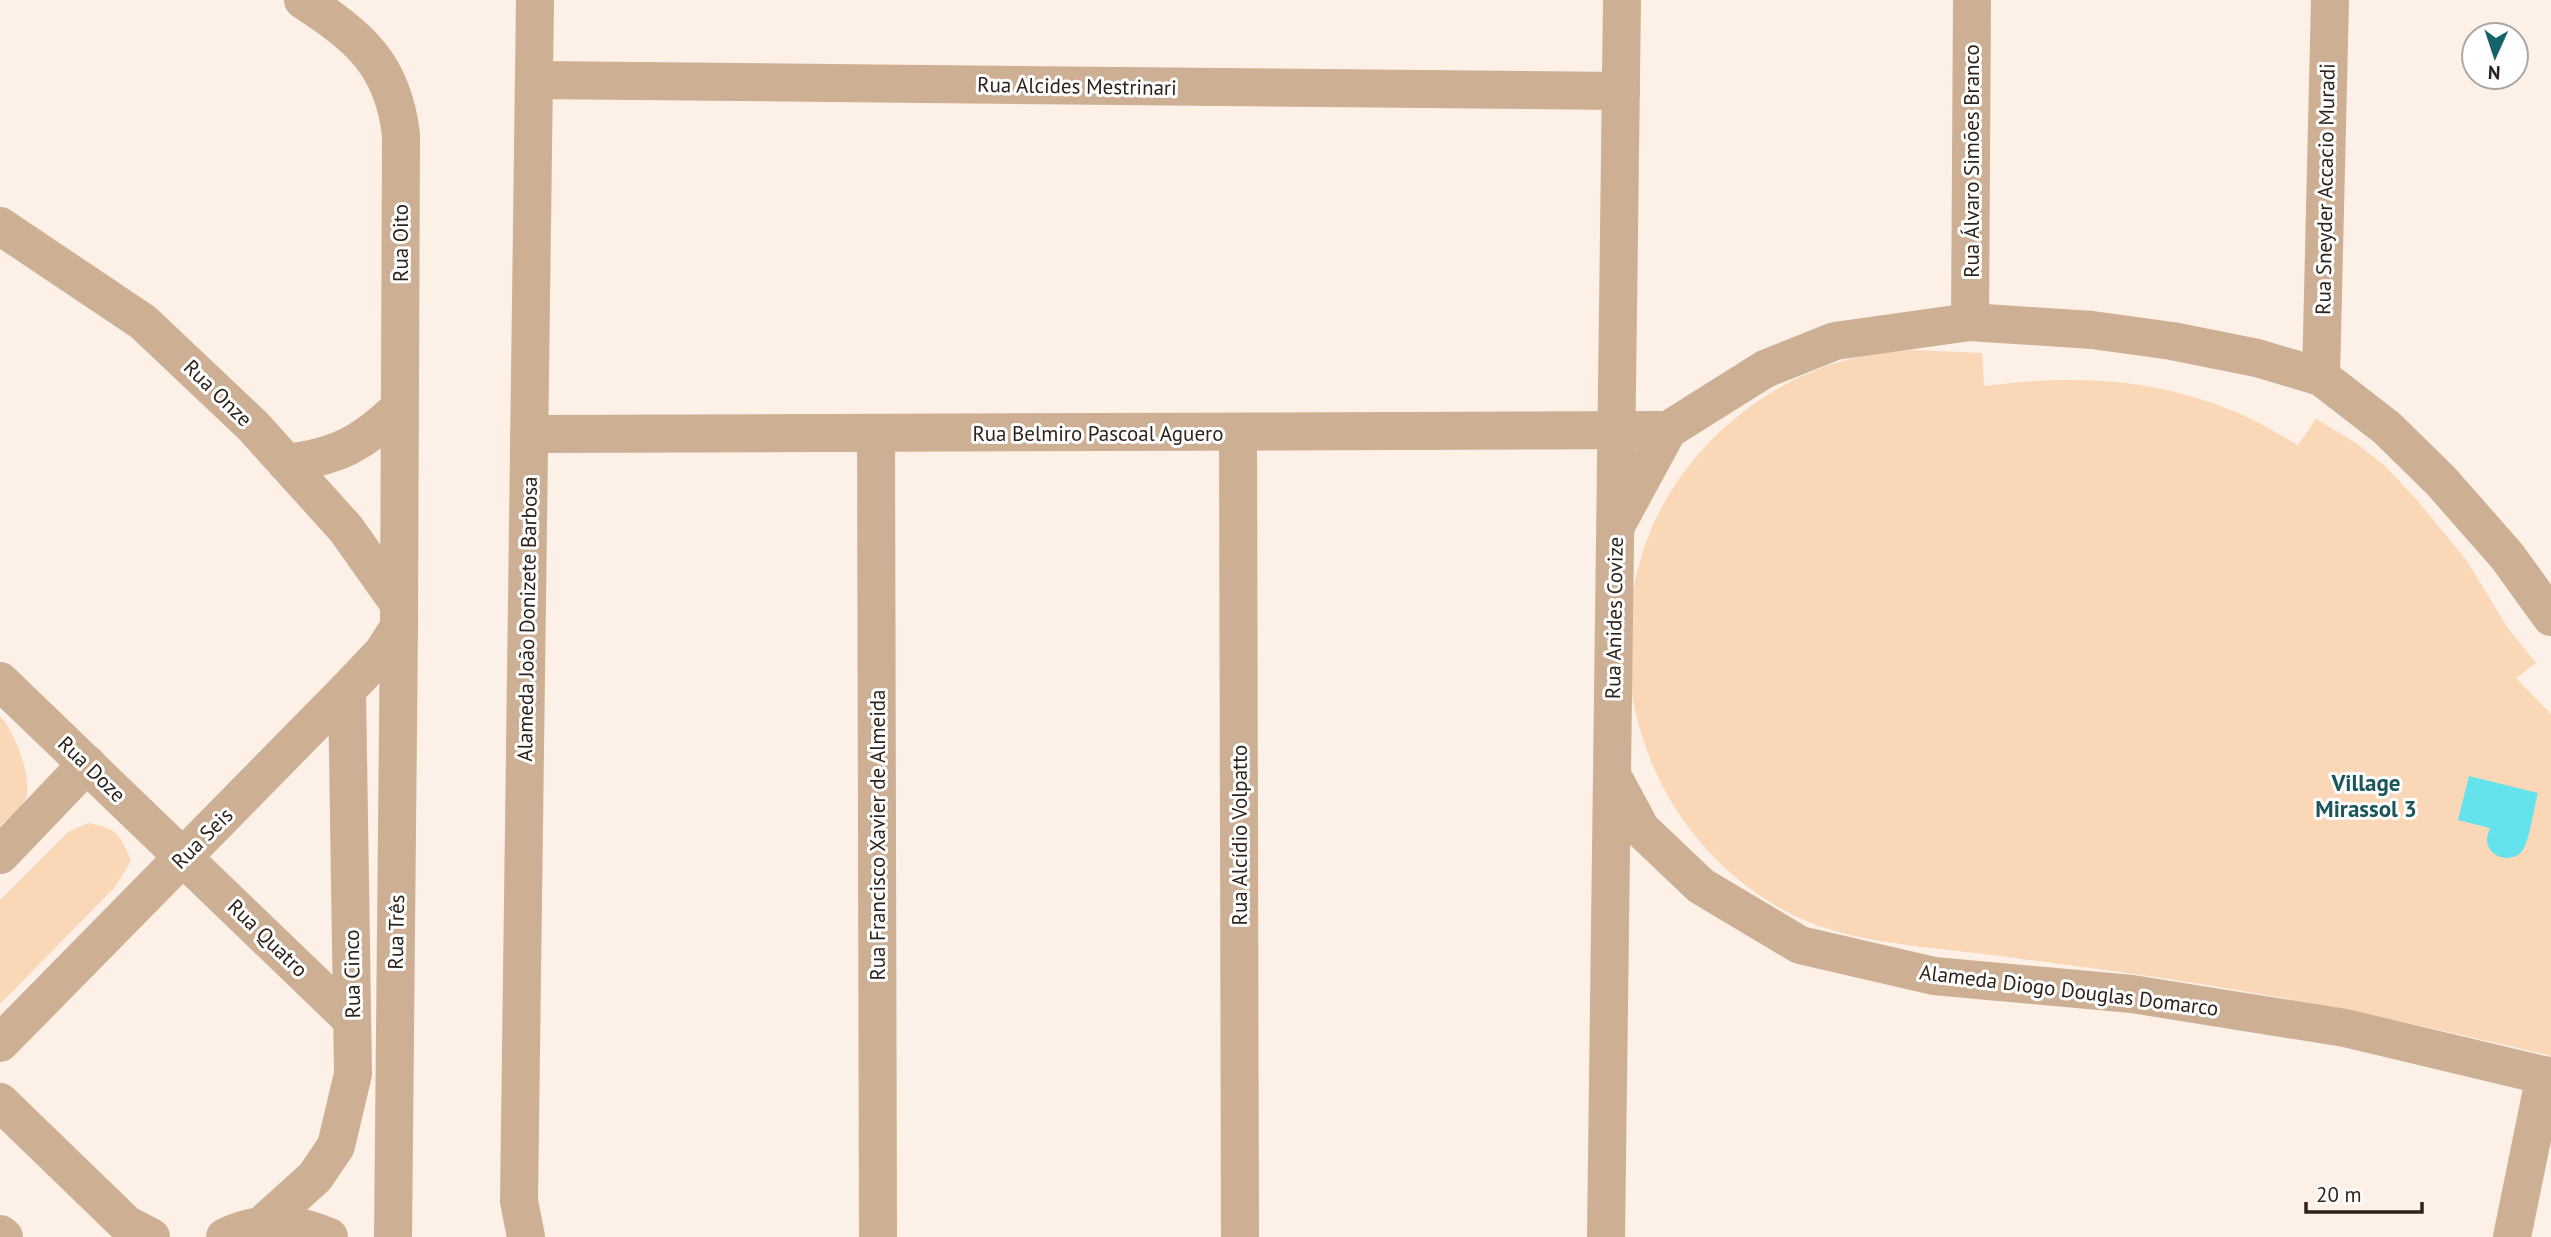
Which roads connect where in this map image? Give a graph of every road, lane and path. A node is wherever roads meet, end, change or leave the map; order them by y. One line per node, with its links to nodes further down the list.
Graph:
1 (303, 0): 11 (street, Rua Oito)
2 (535, 0): 6 (street, Alameda João Donizete Barbosa)
3 (1622, 0): 7 (street, Rua Anides Covize)
4 (1972, 0): 9 (street, Rua Álvaro Simões Branco)
5 (2330, 0): 10 (street, Rua Sneyder Accacio Muradi)
6 (534, 80): 7 (street, Rua Alcides Mestrinari); 16 (street, Alameda João Donizete Barbosa)
7 (1621, 91): 12 (street, Rua Anides Covize)
8 (0, 226): 17 (street, Rua Onze)
9 (1970, 322): 10 (street); 13 (street)
10 (2321, 377): 20 (street)
11 (398, 409): 17 (street); 19 (street, Rua Oito)
12 (1616, 430): 13 (street, Rua Belmiro Pascoal Aguero); 14 (street, Rua Belmiro Pascoal Aguero); 18 (street, Rua Anides Covize)
13 (1668, 430): 18 (street)
14 (1238, 432): 15 (street, Rua Belmiro Pascoal Aguero); 38 (street, Rua Alcídio Volpatto)
15 (876, 433): 16 (street, Rua Belmiro Pascoal Aguero); 37 (street, Rua Francisco Xavier de Almeida)
16 (529, 434): 36 (street, Alameda João Donizete Barbosa)
17 (286, 463): 19 (street, Rua Onze)
18 (1615, 528): 24 (street, Rua Anides Covize)
19 (398, 614): 22 (street, Rua Seis); 35 (street, Rua Três)
20 (2551, 617)
21 (0, 681): 23 (street, Rua Doze)
22 (347, 690): 26 (street, Rua Seis); 27 (street, Rua Cinco)
23 (87, 764): 25 (street); 26 (street, Rua Doze)
24 (1612, 775): 29 (street, Alameda Diogo Douglas Domarco); 39 (street, Rua Anides Covize)
25 (0, 855)
26 (184, 857): 27 (street, Rua Quatro); 28 (street, Rua Seis)
27 (352, 1020): 31 (street, Rua Cinco)
28 (0, 1043)
29 (2548, 1076): 40 (street)
30 (0, 1102): 32 (street)
31 (262, 1225): 33 (street); 34 (street)
32 (130, 1233)
33 (225, 1237)
34 (329, 1237)
35 (393, 1237)
36 (526, 1237)
37 (878, 1237)
38 (1240, 1237)
39 (1606, 1237)
40 (2512, 1237)

